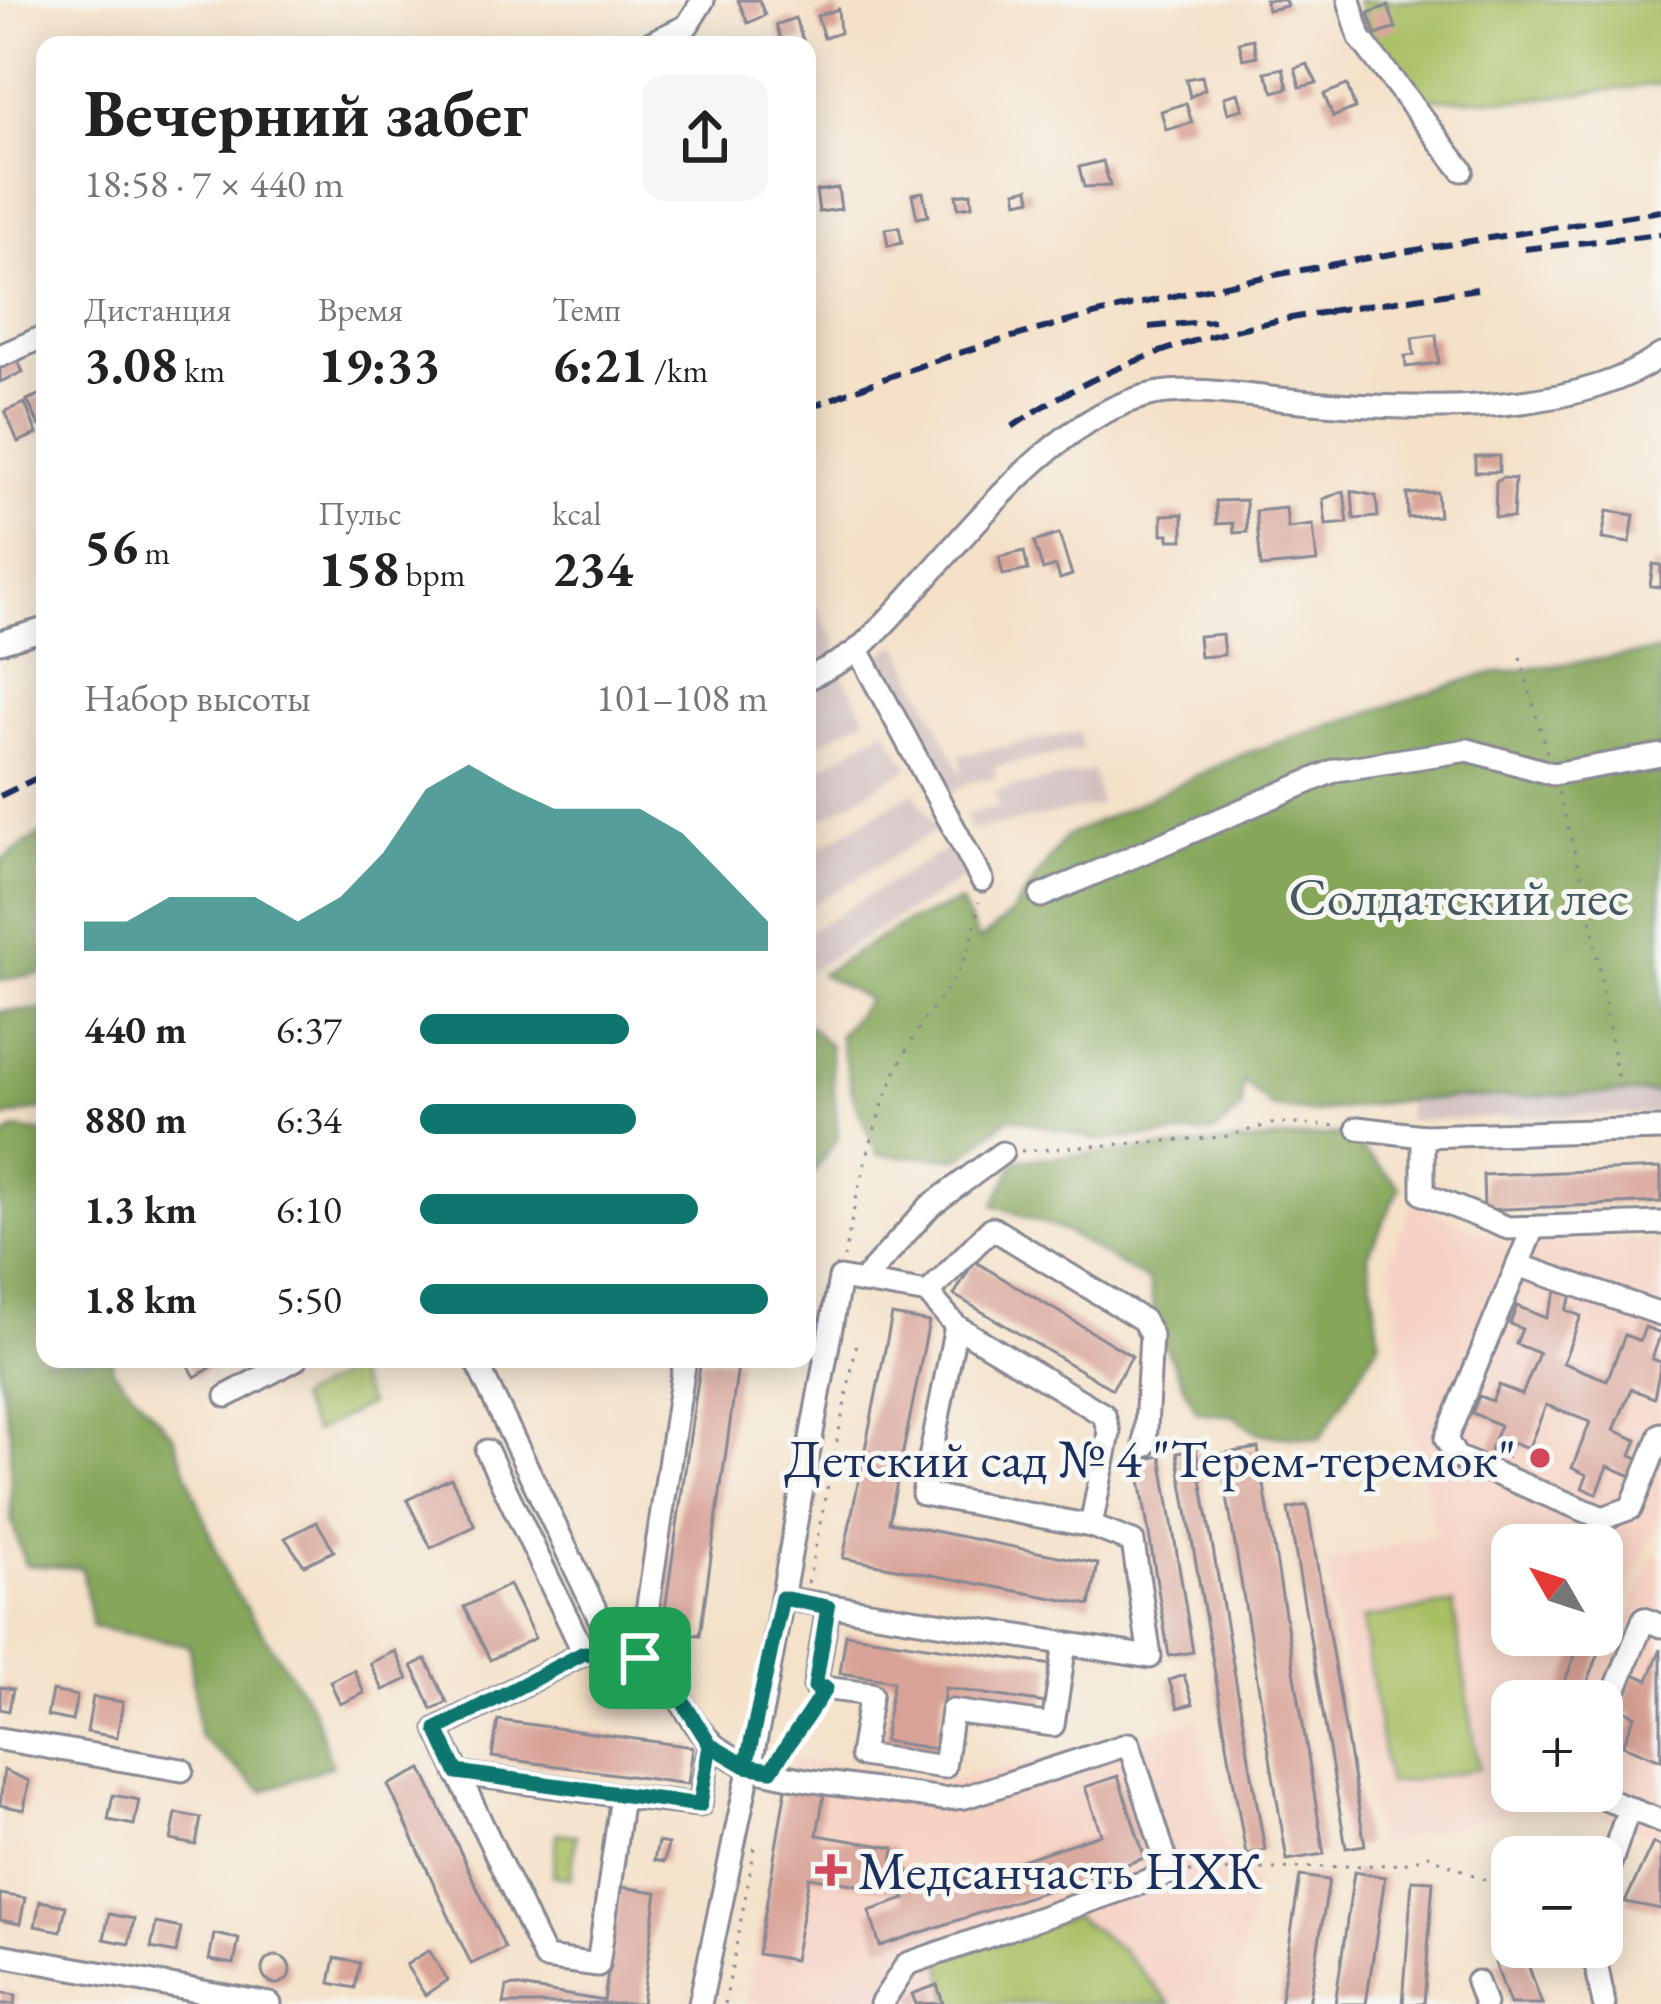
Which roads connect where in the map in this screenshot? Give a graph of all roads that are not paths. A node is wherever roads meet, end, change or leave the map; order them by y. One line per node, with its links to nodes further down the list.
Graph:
1 (703, 0): 3 (street)
2 (1348, 0): 4 (street)
3 (665, 36)
4 (1462, 170)
5 (36, 340): 7 (street)
6 (1661, 355): 10 (street)
7 (0, 356)
8 (36, 632): 9 (street)
9 (0, 642)
10 (859, 650): 11 (street); 13 (street)
11 (816, 675)
12 (1661, 755): 14 (street)
13 (982, 880)
14 (1041, 896)
15 (1358, 1127): 17 (street)
16 (1661, 1129): 17 (street)
17 (1423, 1136): 20 (street)
18 (1002, 1153): 22 (street)
19 (1661, 1223): 20 (street)
20 (1533, 1228): 21 (street)
21 (1518, 1264): 24 (street); 30 (street)
22 (851, 1280): 23 (street); 34 (street)
23 (928, 1293): 25 (street); 31 (street)
24 (1661, 1314)
25 (956, 1327): 33 (street); 33 (street)
26 (279, 1368): 29 (street)
27 (479, 1368): 39 (street)
28 (684, 1368): 40 (street)
29 (227, 1396)
30 (1661, 1434)
31 (1144, 1446)
32 (487, 1451): 38 (street)
33 (1091, 1526): 37 (street)
34 (793, 1601): 35 (street); 44 (street)
35 (828, 1607): 37 (street); 37 (street)
36 (1661, 1626): 41 (street)
37 (1065, 1643)
38 (584, 1653): 39 (street); 46 (street)
39 (616, 1653): 40 (street)
40 (640, 1658): 43 (street)
41 (1619, 1680)
42 (0, 1739): 45 (street)
43 (710, 1745): 44 (street); 47 (street)
44 (746, 1766): 55 (street); 56 (street)
45 (182, 1770)
46 (457, 1772): 47 (street); 47 (street)
47 (622, 1796)
48 (1623, 1806): 49 (street)
49 (1629, 1808): 50 (street); 51 (street)
50 (1661, 1821)
51 (1620, 1836)
52 (0, 1955): 54 (street)
53 (1598, 1968): 57 (street)
54 (254, 2003)
55 (700, 2004)
56 (881, 2004)
57 (1604, 2004)

